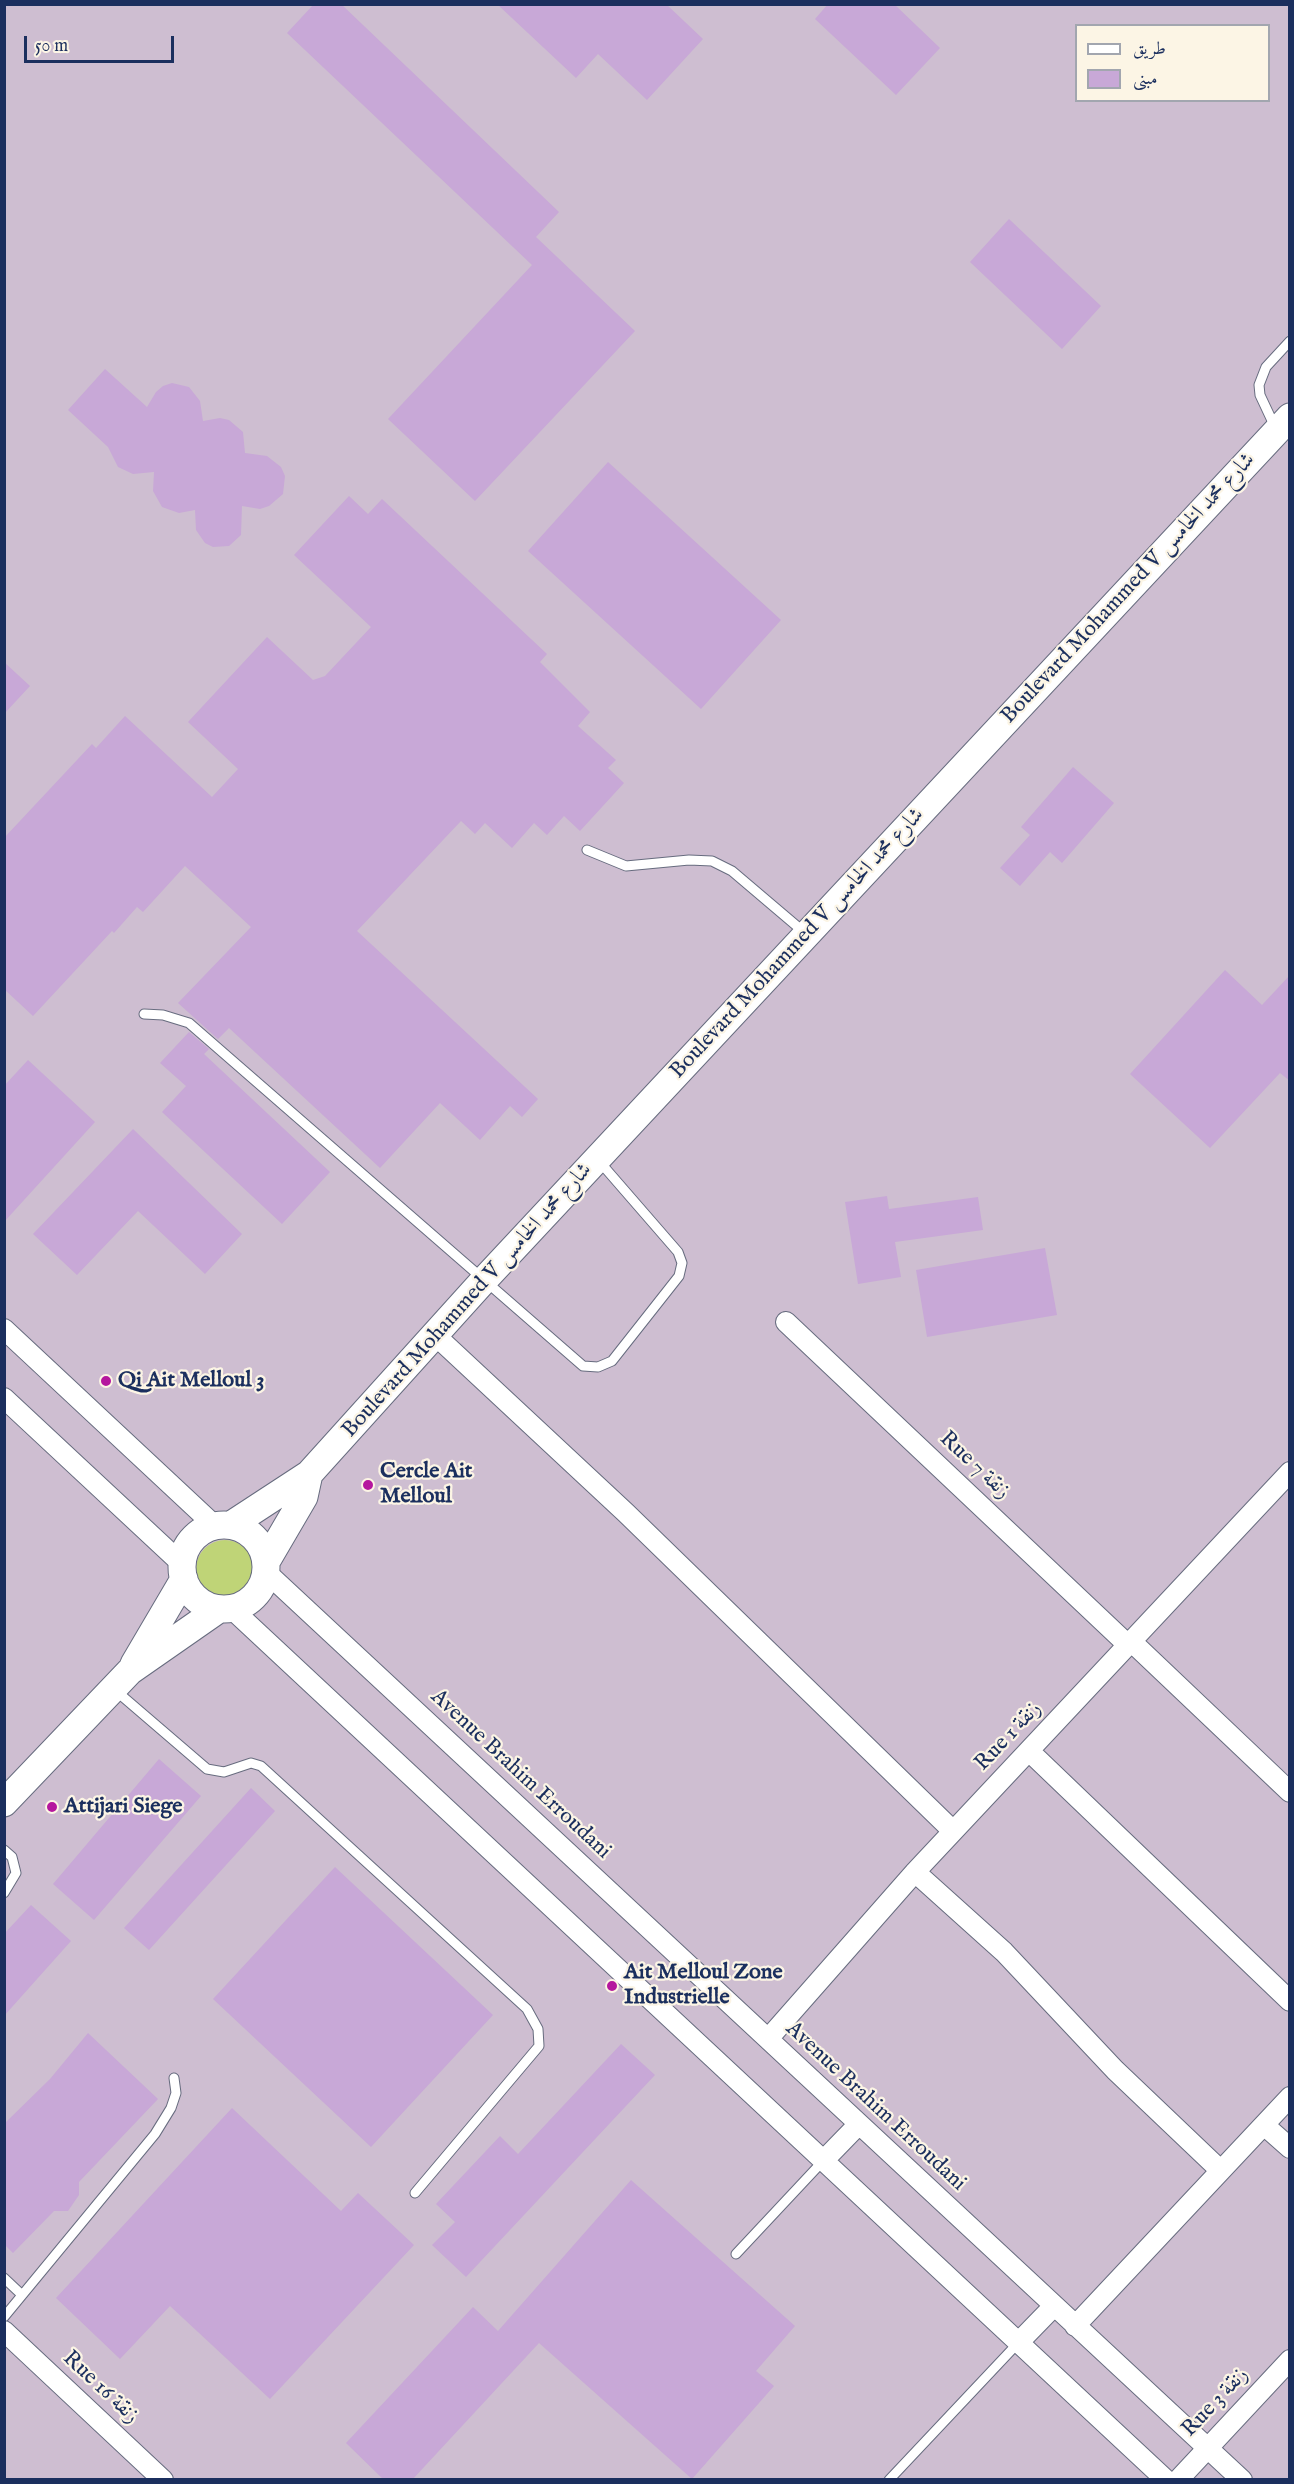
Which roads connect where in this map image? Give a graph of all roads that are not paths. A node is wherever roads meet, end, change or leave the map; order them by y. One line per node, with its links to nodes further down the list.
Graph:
1 (1290, 341): 2 (lane)
2 (1283, 424): 4 (main road, Boulevard Mohammed V شارع محمد الخامس)
3 (587, 850): 4 (lane)
4 (806, 935): 6 (main road, Boulevard Mohammed V شارع محمد الخامس)
5 (144, 1014): 7 (lane)
6 (597, 1159): 7 (main road, Boulevard Mohammed V شارع محمد الخامس); 7 (lane)
7 (485, 1279): 10 (main road, Boulevard Mohammed V شارع محمد الخامس)
8 (786, 1322): 18 (street, Rue 7 زنقة)
9 (4, 1329): 14 (street)
10 (435, 1335): 13 (main road, Boulevard Mohammed V شارع محمد الخامس); 23 (street)
11 (4, 1398): 16 (street)
12 (1290, 1472): 18 (street, Rue 1 زنقة)
13 (309, 1474): 14 (main road, Boulevard Mohammed V شارع محمد الخامس); 15 (main road, Boulevard Mohammed V شارع محمد الخامس)
14 (223, 1525): 15 (main road); 16 (main road)
15 (266, 1567): 17 (main road); 28 (street, Avenue Brahim Erroudani)
16 (183, 1572): 17 (main road); 19 (main road)
17 (225, 1609): 19 (main road); 34 (street)
18 (1130, 1644): 20 (street, Rue 1 زنقة); 21 (street, Rue 7 زنقة)
19 (121, 1680): 22 (main road); 36 (lane)
20 (1029, 1751): 23 (street, Rue 1 زنقة); 27 (street)
21 (1290, 1792)
22 (4, 1803)
23 (953, 1831): 25 (street, Rue 1 زنقة)
24 (4, 1850): 26 (lane)
25 (915, 1872): 28 (street, Rue 1 زنقة); 35 (street)
26 (4, 1893)
27 (1290, 2001)
28 (768, 2039): 31 (street, Avenue Brahim Erroudani)
29 (174, 2078): 39 (lane)
30 (1290, 2097): 32 (street)
31 (859, 2124): 34 (street); 40 (street, Avenue Brahim Erroudani)
32 (1264, 2125): 33 (street); 35 (street)
33 (1290, 2148)
34 (824, 2160): 37 (lane); 44 (street)
35 (1219, 2169): 42 (street)
36 (415, 2193)
37 (736, 2254)
38 (4, 2278): 39 (lane)
39 (21, 2294): 41 (lane)
40 (1054, 2306): 42 (street, Avenue Brahim Erroudani); 44 (street)
41 (4, 2317)
42 (1075, 2326): 46 (street, Avenue Brahim Erroudani)
43 (4, 2331): 47 (street, Rue 16 زنقة)
44 (1019, 2342): 48 (lane); 49 (street)
45 (1290, 2360): 46 (street, Rue 3 زنقة)
46 (1206, 2447): 50 (street, Rue 3 زنقة); 51 (street, Avenue Brahim Erroudani)
47 (163, 2480)
48 (889, 2480)
49 (1166, 2480)
50 (1178, 2480)
51 (1242, 2480)

